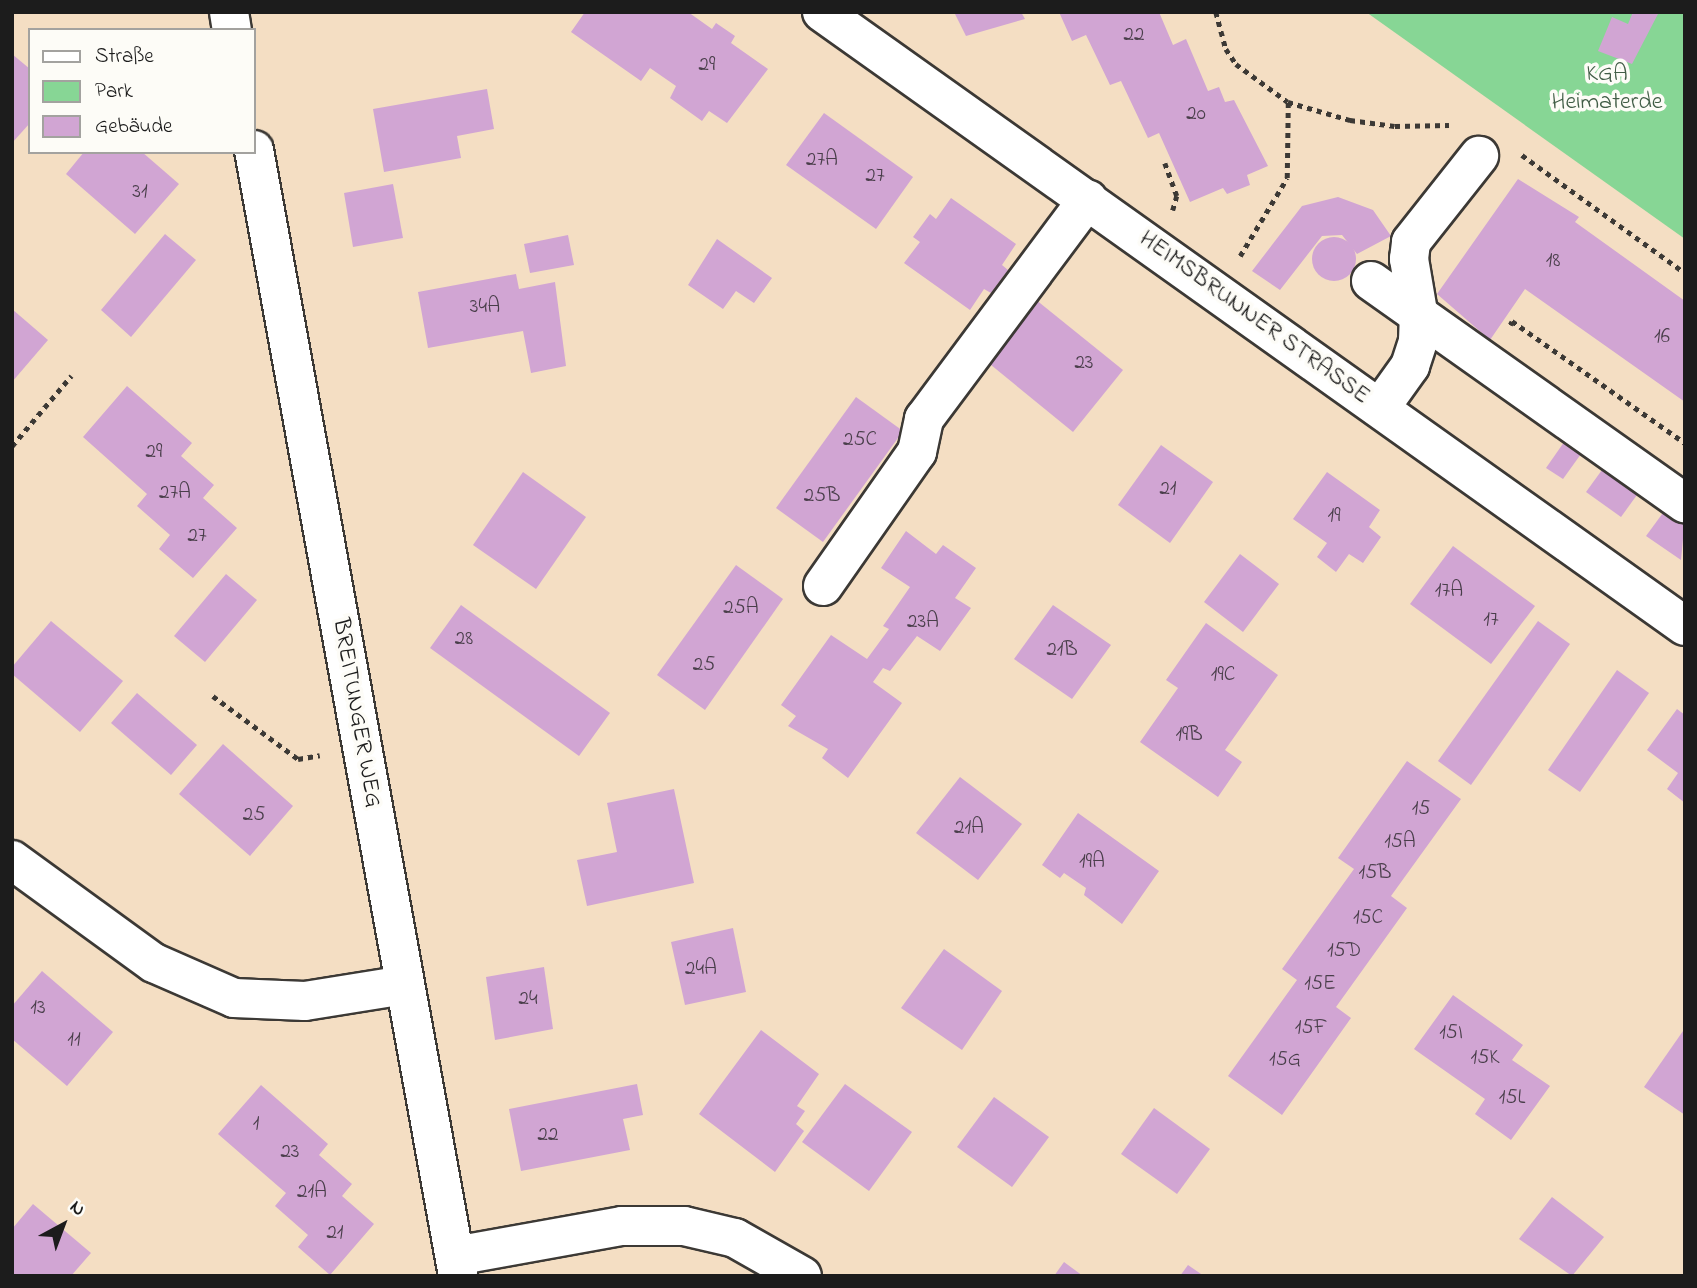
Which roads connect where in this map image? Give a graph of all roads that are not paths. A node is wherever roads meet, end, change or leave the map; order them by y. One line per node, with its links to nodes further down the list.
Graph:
1 (822, 12): 4 (street, HEIMSBRUNNER STRASSE)
2 (255, 154): 11 (street, BREITUNGER WEG)
3 (1479, 156): 6 (street)
4 (1088, 199): 6 (street, HEIMSBRUNNER STRASSE); 8 (street)
5 (1371, 281): 7 (street)
6 (1380, 408): 9 (street, HEIMSBRUNNER STRASSE)
7 (1685, 503)
8 (823, 586)
9 (1685, 626)
10 (12, 860): 11 (street)
11 (405, 985): 12 (street, BREITUNGER WEG)
12 (456, 1266): 13 (street)
13 (802, 1276)

